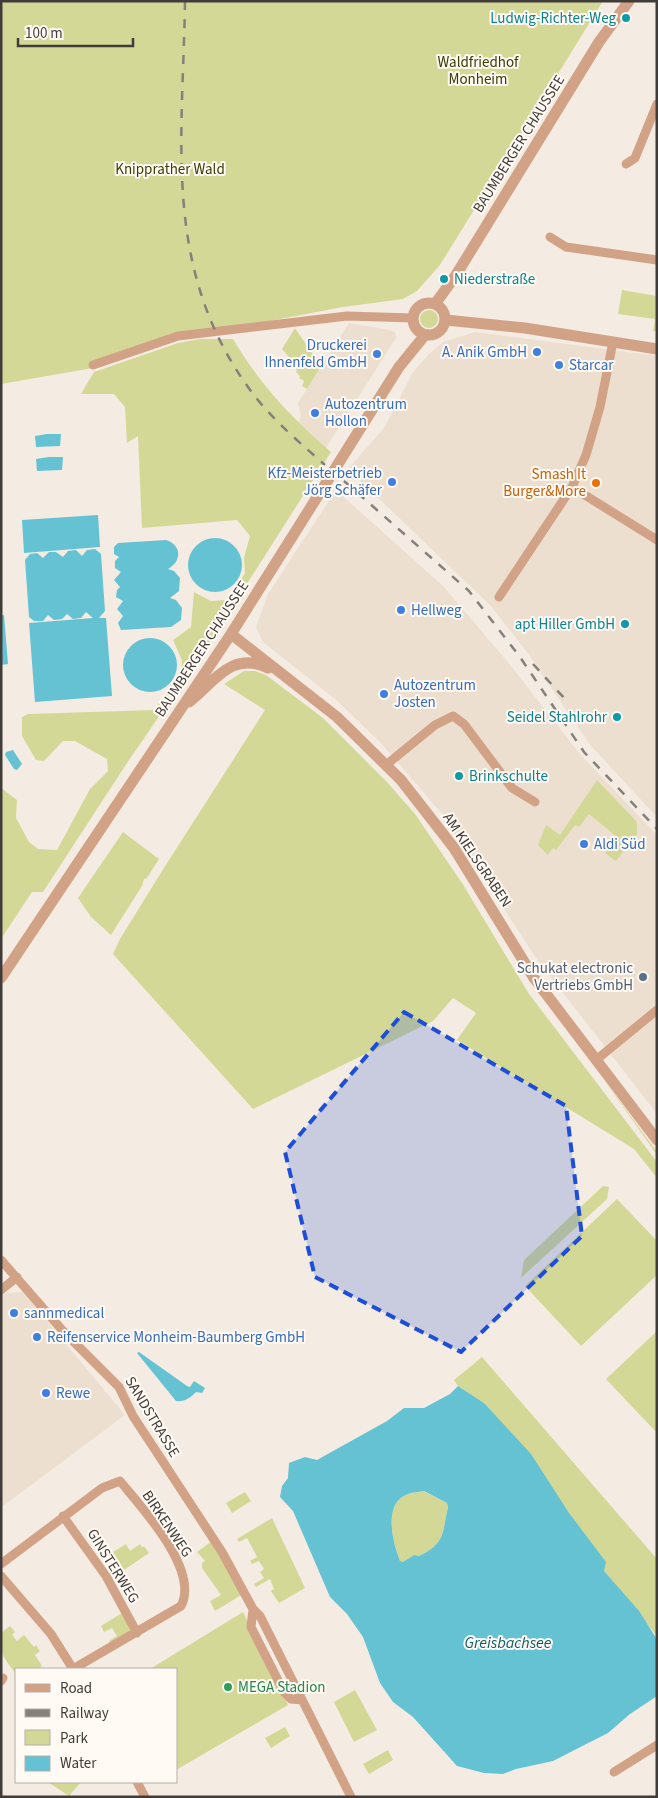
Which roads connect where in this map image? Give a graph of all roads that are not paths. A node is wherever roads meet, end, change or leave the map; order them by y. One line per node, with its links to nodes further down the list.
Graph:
1 (630, 1): 6 (street, BAUMBERGER CHAUSSEE)
2 (657, 104): 3 (street)
3 (626, 164)
4 (550, 237): 5 (street)
5 (657, 260)
6 (435, 304): 7 (street); 8 (street)
7 (413, 318): 9 (street); 12 (street)
8 (446, 320): 9 (street); 10 (street)
9 (425, 335): 16 (street, BAUMBERGER CHAUSSEE)
10 (613, 342): 11 (street); 13 (street)
11 (657, 349)
12 (92, 365)
13 (572, 487): 14 (street); 15 (street)
14 (657, 540)
15 (499, 597)
16 (231, 634): 17 (street, AM KIELSGRABEN); 18 (street, BAUMBERGER CHAUSSEE)
17 (283, 675): 18 (street); 19 (street, AM KIELSGRABEN)
18 (182, 707): 21 (street, BAUMBERGER CHAUSSEE)
19 (386, 765): 20 (street); 23 (street, AM KIELSGRABEN)
20 (535, 802)
21 (1, 978)
22 (657, 1010): 23 (street)
23 (596, 1060): 24 (street, AM KIELSGRABEN)
24 (657, 1140)
25 (1, 1260): 26 (street, SANDSTRASSE)
26 (17, 1277): 27 (street); 38 (street, SANDSTRASSE)
27 (1, 1290)
28 (63, 1516): 29 (street, BIRKENWEG); 31 (street, GINSTERWEG); 31 (street, BIRKENWEG)
29 (1, 1564)
30 (1, 1576): 32 (street)
31 (137, 1633): 33 (street, BIRKENWEG)
32 (72, 1668)
33 (75, 1668)
34 (657, 1745): 35 (street)
35 (614, 1772)
36 (138, 1783): 37 (street)
37 (145, 1797)
38 (351, 1797)

